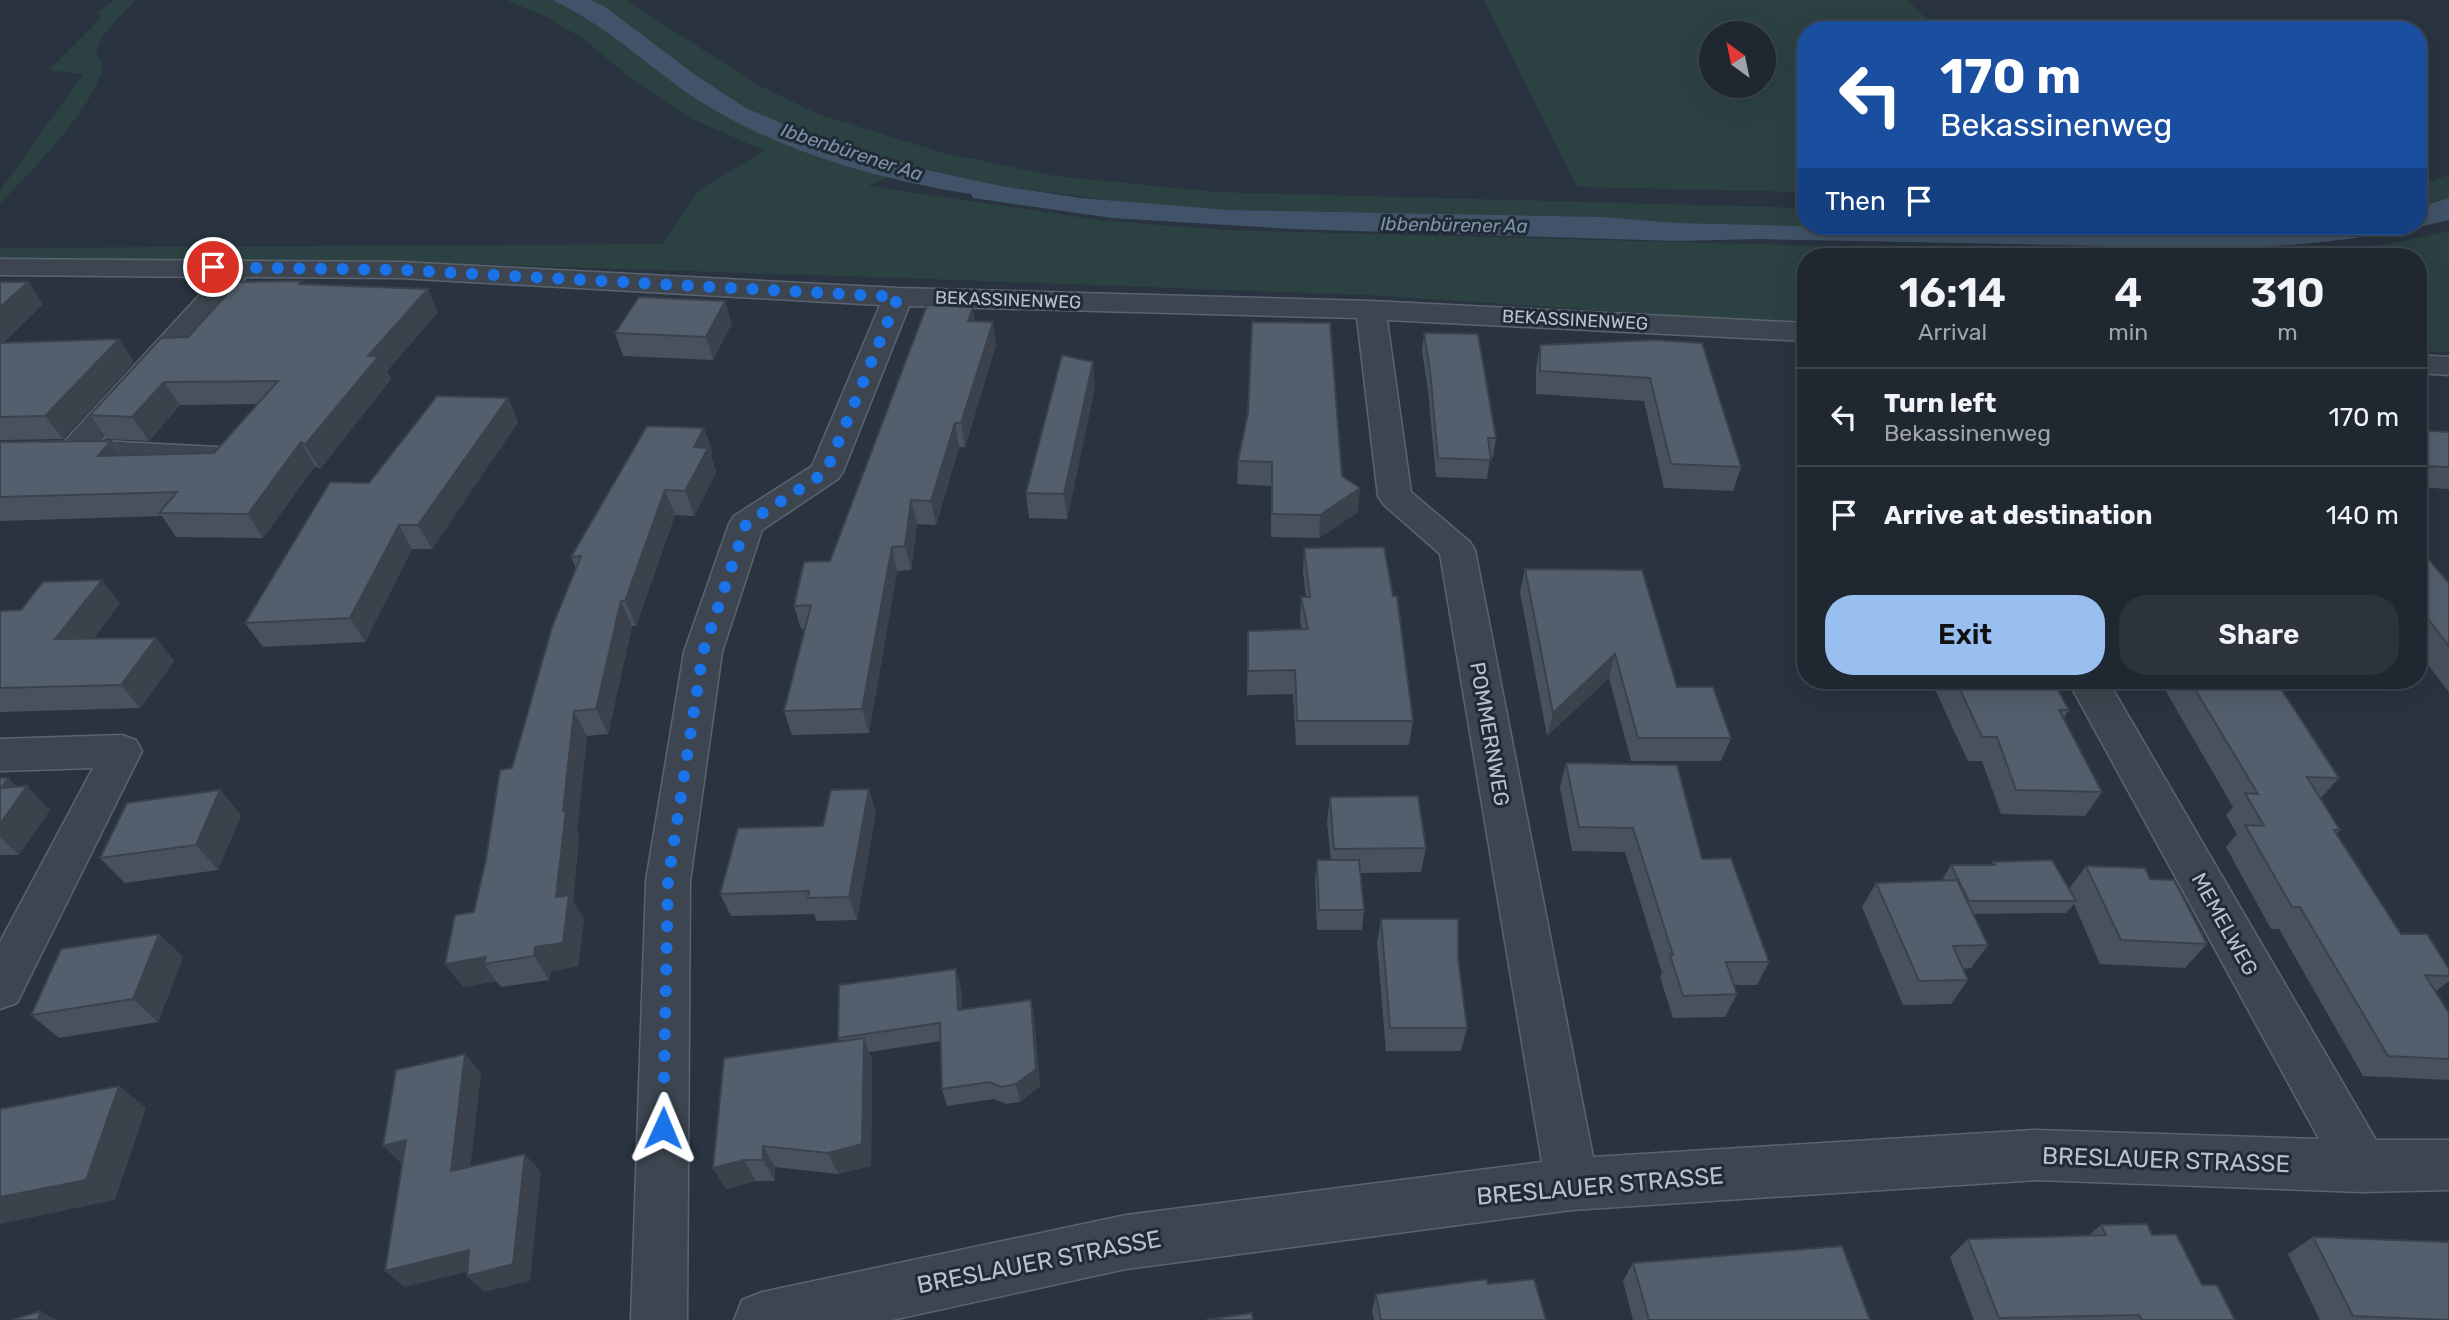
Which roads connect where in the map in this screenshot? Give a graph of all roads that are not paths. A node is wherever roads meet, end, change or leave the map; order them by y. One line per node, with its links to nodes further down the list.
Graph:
1 (0, 267): 2 (street, BEKASSINENWEG)
2 (239, 268): 3 (street, BEKASSINENWEG); 8 (street)
3 (898, 297): 4 (street, BEKASSINENWEG); 17 (street)
4 (1371, 310): 5 (street, BEKASSINENWEG); 16 (street, POMMERNWEG)
5 (1797, 332)
6 (2427, 365): 7 (street)
7 (2449, 366)
8 (74, 451): 9 (street); 10 (street)
9 (0, 453)
10 (219, 457)
11 (2093, 689): 15 (street, MEMELWEG)
12 (0, 755): 13 (street)
13 (0, 988)
14 (2449, 1165): 15 (street, BRESLAUER STRASSE)
15 (2362, 1166): 16 (street, BRESLAUER STRASSE)
16 (1572, 1184): 18 (street, BRESLAUER STRASSE)
17 (659, 1320)
18 (762, 1320)

